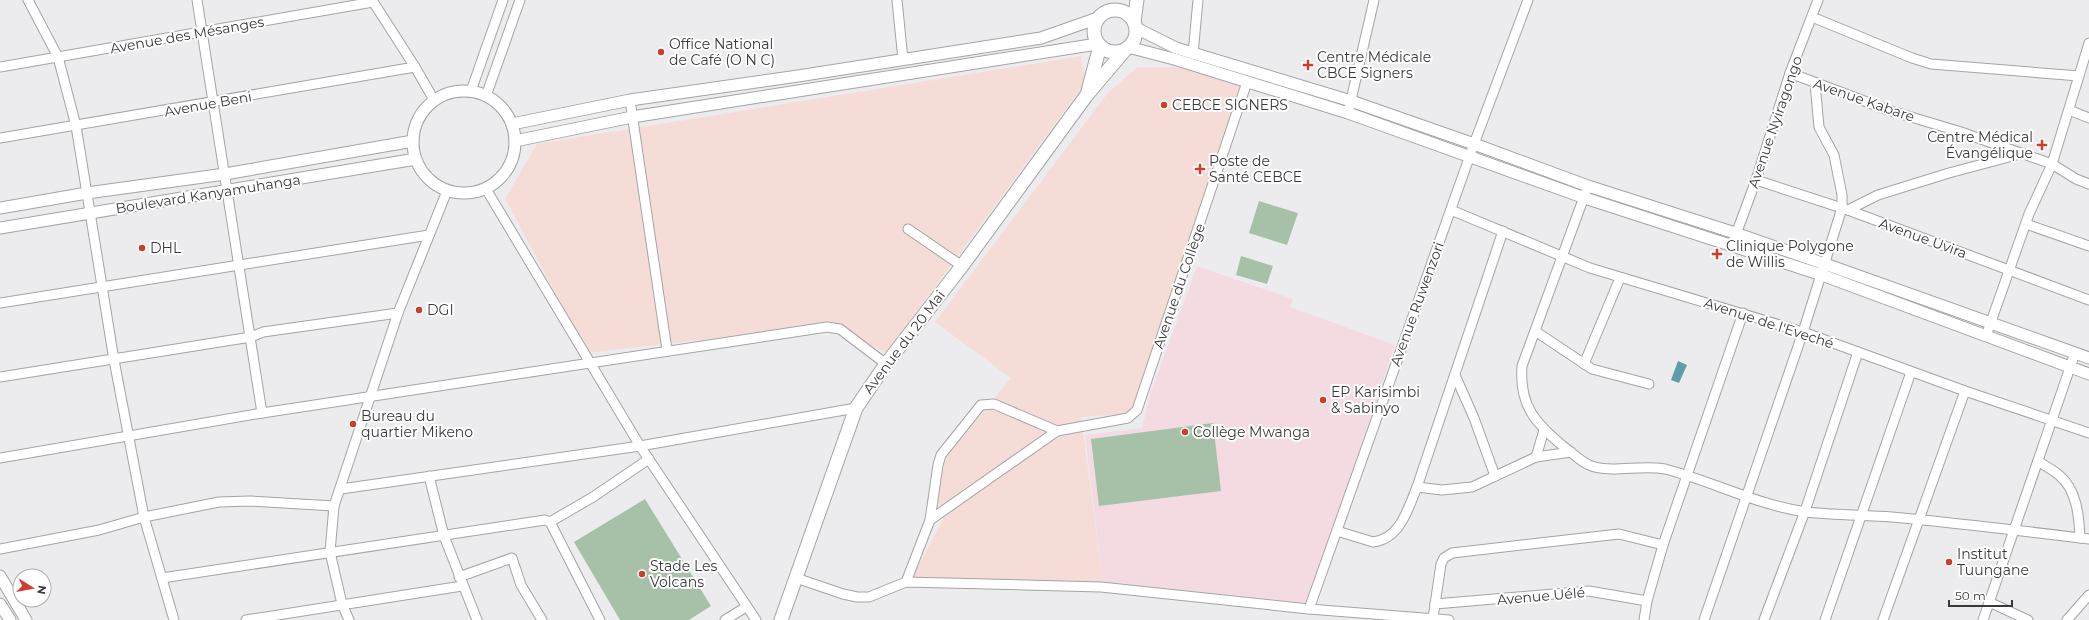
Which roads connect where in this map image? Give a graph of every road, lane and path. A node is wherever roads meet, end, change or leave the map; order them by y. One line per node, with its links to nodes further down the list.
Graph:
1 (28, 0): 21 (street)
2 (197, 0): 15 (street)
3 (503, 0): 29 (street)
4 (520, 0): 30 (street)
5 (897, 0): 22 (street)
6 (1137, 0): 14 (highway)
7 (1198, 0): 19 (street)
8 (1374, 0): 34 (street)
9 (1528, 0): 47 (street, Avenue Ruwenzori)
10 (1818, 0): 13 (street, Avenue Nyiragongo)
11 (373, 1): 15 (street, Avenue des Mésanges); 24 (street)
12 (1107, 10): 14 (highway); 17 (highway); 22 (main road)
13 (1812, 18): 25 (street, Avenue Nyiragongo); 26 (street)
14 (1135, 25): 18 (highway); 19 (main road)
15 (202, 33): 21 (street, Avenue des Mésanges); 35 (street)
16 (2089, 44): 20 (street)
17 (1098, 45): 18 (highway); 31 (highway); 39 (main road)
18 (1127, 49): 27 (main road); 31 (highway, Avenue du 20 Mai)
19 (1193, 54): 34 (main road)
20 (2087, 56): 26 (street)
21 (58, 57): 23 (street, Avenue des Mésanges); 43 (street)
22 (903, 60): 33 (main road)
23 (0, 67)
24 (415, 67): 32 (street); 35 (street, Avenue Beni)
25 (1790, 73): 28 (street, Avenue Kabare); 53 (street, Avenue Nyiragongo)
26 (2079, 76): 36 (street)
27 (1247, 82): 38 (main road); 110 (street, Avenue du Collège)
28 (1815, 83): 48 (street, Avenue Kabare); 62 (street)
29 (471, 91): 30 (main road); 32 (main road)
30 (486, 96): 42 (main road)
31 (1086, 96): 76 (highway, Avenue du 20 Mai)
32 (434, 100): 45 (main road)
33 (630, 100): 39 (street); 42 (main road)
34 (1351, 101): 37 (main road); 38 (street)
35 (212, 103): 43 (street, Avenue Beni); 52 (street)
36 (2069, 110): 40 (street); 51 (street)
37 (1379, 112): 41 (main road); 47 (main road)
38 (1348, 114): 41 (main road)
39 (632, 117): 46 (main road); 90 (street)
40 (2089, 118)
41 (1376, 123): 49 (main road)
42 (512, 124): 46 (main road)
43 (76, 126): 44 (street, Avenue Beni); 59 (street)
44 (0, 138)
45 (413, 141): 50 (main road); 52 (main road, Boulevard Kanyamuhanga)
46 (515, 141): 56 (main road)
47 (1474, 144): 49 (street, Avenue Ruwenzori); 55 (main road)
48 (2020, 154): 51 (street, Avenue Kabare); 62 (street)
49 (1471, 156): 60 (main road); 63 (street, Avenue Ruwenzori)
50 (416, 159): 57 (main road, Boulevard Kanyamuhanga); 58 (main road)
51 (2052, 164): 54 (street, Avenue Kabare); 65 (street)
52 (225, 174): 57 (street); 59 (main road, Boulevard Kanyamuhanga)
53 (1756, 180): 62 (street, Avenue Uvira); 69 (street, Avenue Nyiragongo)
54 (2089, 184)
55 (1588, 186): 60 (street); 69 (main road)
56 (486, 188): 58 (main road); 95 (street)
57 (228, 191): 64 (main road, Boulevard Kanyamuhanga); 74 (street)
58 (447, 191): 70 (street)
59 (87, 193): 61 (main road, Boulevard Kanyamuhanga); 64 (street)
60 (1585, 198): 71 (main road); 73 (street)
61 (0, 208)
62 (1845, 209): 75 (street); 77 (street, Avenue Uvira)
63 (1451, 210): 68 (street, Avenue de l'Eveché); 132 (street, Avenue Ruwenzori)
64 (90, 214): 66 (main road, Boulevard Kanyamuhanga); 80 (street)
65 (2026, 224): 72 (street); 77 (street)
66 (0, 228)
67 (908, 229): 76 (street)
68 (1503, 231): 73 (street, Avenue de l'Eveché); 101 (street)
69 (1736, 232): 71 (street, Avenue Nyiragongo); 75 (main road)
70 (429, 235): 74 (street); 83 (street)
71 (1732, 245): 78 (main road)
72 (2089, 246)
73 (1563, 255): 79 (street, Avenue de l'Eveché); 86 (street)
74 (240, 264): 80 (street); 89 (street)
75 (1825, 264): 78 (street); 85 (main road)
76 (962, 266): 96 (highway, Avenue du 20 Mai)
77 (2010, 270): 81 (street, Avenue Uvira); 85 (street)
78 (1822, 275): 87 (street); 88 (main road)
79 (1620, 278): 84 (street, Avenue de l'Eveché); 97 (street)
80 (103, 287): 82 (street); 94 (street)
81 (2089, 300)
82 (0, 303)
83 (398, 313): 89 (street); 105 (street)
84 (1743, 313): 87 (street, Avenue de l'Eveché); 119 (street)
85 (1990, 324): 88 (street); 92 (main road)
86 (1535, 331): 97 (street); 109 (street)
87 (1803, 332): 91 (street, Avenue de l'Eveché); 124 (street)
88 (1986, 336): 98 (main road)
89 (251, 337): 94 (street); 107 (street)
90 (667, 350): 95 (street); 96 (street)
91 (1858, 352): 99 (street, Avenue de l'Eveché); 126 (street)
92 (2075, 353): 93 (main road); 98 (street)
93 (2089, 358)
94 (114, 360): 102 (street); 112 (street)
95 (591, 362): 105 (street); 113 (street)
96 (886, 364): 106 (highway, Avenue du 20 Mai)
97 (1584, 364): 103 (street)
98 (2071, 368): 100 (main road); 108 (street)
99 (1911, 372): 104 (street, Avenue de l'Eveché); 127 (street)
100 (2089, 374)
101 (1455, 375): 121 (street); 122 (street)
102 (0, 377)
103 (1649, 384)
104 (1965, 391): 108 (street, Avenue de l'Eveché); 130 (street)
105 (369, 397): 107 (street); 123 (street)
106 (856, 408): 113 (street); 141 (highway, Avenue du 20 Mai)
107 (262, 413): 112 (street)
108 (2053, 420): 111 (street, Avenue de l'Eveché); 118 (street)
109 (1544, 430): 114 (street); 115 (street)
110 (1057, 432): 129 (street); 129 (street)
111 (2089, 433)
112 (128, 435): 116 (street); 128 (street)
113 (640, 446): 117 (street); 120 (street)
114 (1571, 452): 115 (street); 119 (street)
115 (1536, 457): 121 (street)
116 (0, 458)
117 (649, 459): 131 (street); 150 (street)
118 (2038, 461): 133 (street); 135 (street)
119 (1687, 475): 124 (street); 136 (street)
120 (430, 476): 123 (street); 134 (street)
121 (1495, 476): 122 (street)
122 (1417, 487): 132 (street)
123 (341, 488): 125 (street)
124 (1746, 497): 126 (street); 166 (street)
125 (334, 506): 128 (street); 138 (street)
126 (1804, 512): 127 (street); 167 (street)
127 (1860, 514): 130 (street); 168 (street)
128 (144, 517): 137 (street); 140 (street)
129 (930, 520): 143 (street)
130 (1919, 520): 133 (street); 169 (street)
131 (550, 522): 134 (street); 160 (street)
132 (1337, 531): 151 (street, Avenue Ruwenzori)
133 (2014, 531): 135 (street); 146 (street)
134 (444, 536): 138 (street); 142 (street)
135 (2084, 538)
136 (1664, 545): 145 (street); 149 (street)
137 (0, 549)
138 (330, 552): 140 (street); 148 (street)
139 (0, 576): 154 (main road)
140 (162, 578): 155 (street)
141 (796, 578): 143 (street); 163 (highway, Avenue du 20 Mai)
142 (461, 582): 148 (street); 158 (street); 159 (street)
143 (906, 582): 151 (street)
144 (2089, 595): 172 (street)
145 (1647, 601): 149 (street, Avenue Uélé); 165 (street)
146 (1989, 602): 170 (street); 171 (street)
147 (0, 604): 153 (main road)
148 (342, 604): 156 (street); 157 (street)
149 (1435, 604): 152 (street)
150 (746, 607): 161 (street); 162 (street)
151 (1309, 609): 152 (street)
152 (1433, 618): 164 (street)
153 (10, 620)
154 (26, 620)
155 (174, 620)
156 (246, 620)
157 (349, 620)
158 (477, 620)
159 (542, 620)
160 (600, 620)
161 (725, 620)
162 (756, 620)
163 (781, 620)
164 (1448, 620)
165 (1644, 620)
166 (1704, 620)
167 (1764, 620)
168 (1825, 620)
169 (1883, 620)
170 (1983, 620)
171 (2028, 620)
172 (2067, 620)

